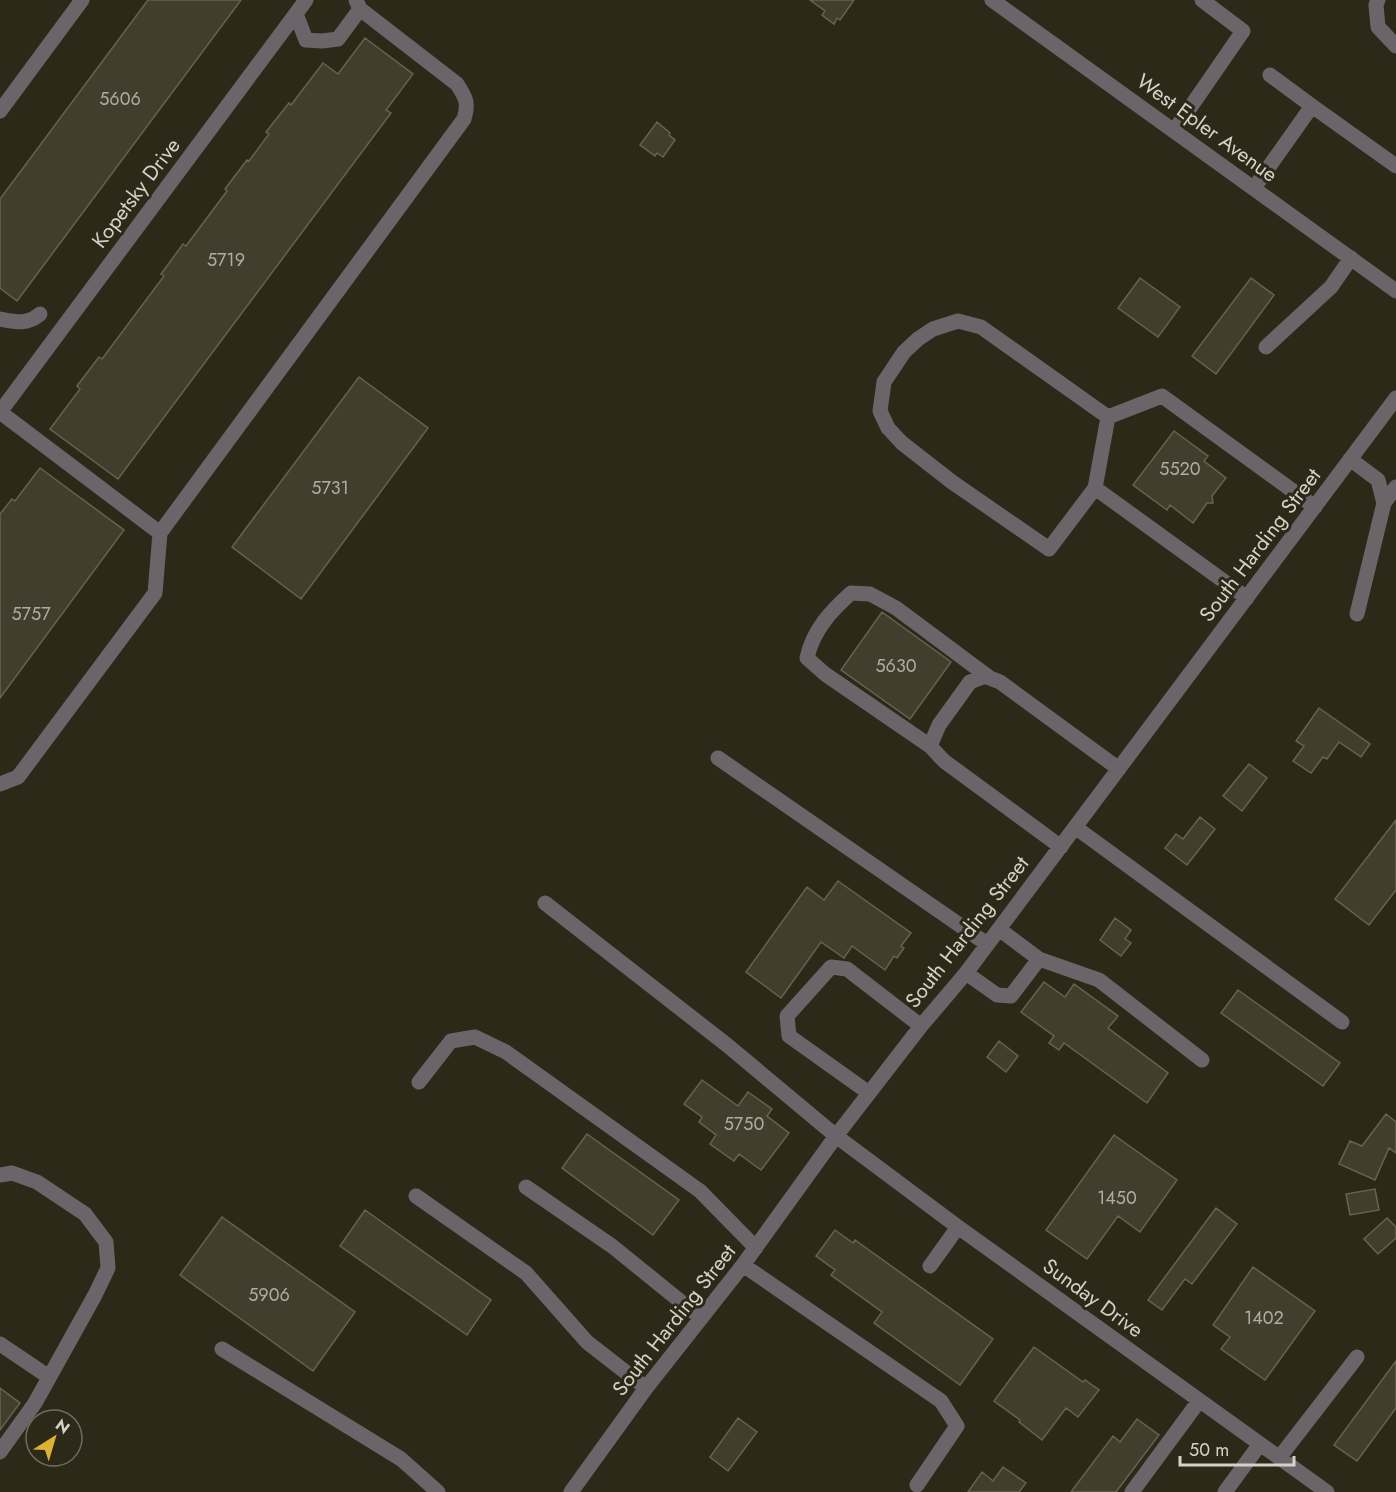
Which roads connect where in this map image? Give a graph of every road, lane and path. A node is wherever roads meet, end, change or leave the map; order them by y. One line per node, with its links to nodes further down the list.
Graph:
1 (82, 0): 11 (street)
2 (306, 0): 7 (street, Kopetsky Drive)
3 (993, 0): 12 (street, West Epler Avenue)
4 (1202, 0): 12 (street)
5 (1378, 0): 8 (street)
6 (358, 5): 7 (street); 28 (street)
7 (296, 14): 21 (street, Kopetsky Drive)
8 (1396, 46)
9 (1270, 75): 10 (street)
10 (1311, 105): 13 (street); 14 (street)
11 (0, 111)
12 (1174, 131): 14 (street, West Epler Avenue)
13 (1396, 166)
14 (1254, 188): 15 (street, West Epler Avenue)
15 (1351, 258): 16 (street, West Epler Avenue); 19 (street)
16 (1396, 291)
17 (40, 314): 18 (street)
18 (0, 320)
19 (1266, 347)
20 (1396, 398): 23 (street, South Harding Street)
21 (0, 412): 28 (street)
22 (1108, 417): 25 (street); 25 (street); 27 (street)
23 (1350, 459): 26 (street); 27 (street, South Harding Street)
24 (1396, 487): 26 (street)
25 (1095, 488): 29 (street)
26 (1384, 503): 30 (street)
27 (1315, 507): 29 (street, South Harding Street)
28 (160, 533): 35 (street)
29 (1247, 598): 34 (street, South Harding Street)
30 (1357, 614)
31 (990, 678): 32 (street); 32 (street); 34 (street)
32 (930, 746): 37 (street)
33 (718, 758): 40 (street)
34 (1119, 769): 36 (street, South Harding Street)
35 (0, 784)
36 (1076, 827): 37 (street, South Harding Street); 43 (street)
37 (1061, 846): 39 (street, South Harding Street)
38 (545, 903): 48 (street, Sunday Drive)
39 (999, 929): 40 (street, South Harding Street); 41 (street)
40 (987, 944): 42 (street, South Harding Street)
41 (1039, 959): 42 (street); 45 (street)
42 (966, 973): 44 (street, South Harding Street)
43 (1342, 1022)
44 (921, 1026): 47 (street, South Harding Street); 47 (street)
45 (1202, 1060)
46 (419, 1082): 53 (street)
47 (869, 1093): 48 (street, South Harding Street)
48 (836, 1136): 52 (street, Sunday Drive); 53 (street, South Harding Street)
49 (0, 1175): 60 (street)
50 (526, 1187): 56 (street)
51 (416, 1196): 61 (street)
52 (958, 1227): 55 (street); 62 (street, Sunday Drive)
53 (756, 1248): 54 (street, South Harding Street)
54 (743, 1265): 56 (street, South Harding Street); 66 (street)
55 (930, 1266)
56 (701, 1318): 61 (street, South Harding Street)
57 (0, 1344): 60 (street)
58 (222, 1349): 67 (street)
59 (1356, 1356): 65 (street)
60 (49, 1377): 64 (street)
61 (646, 1388): 68 (street, South Harding Street)
62 (1199, 1401): 63 (street, Sunday Drive); 69 (street)
63 (1260, 1444): 65 (street, Sunday Drive); 70 (street)
64 (0, 1452)
65 (1279, 1458): 71 (street, Sunday Drive)
66 (917, 1485)
67 (438, 1492)
68 (571, 1492)
69 (1132, 1492)
70 (1225, 1492)
71 (1327, 1492)

